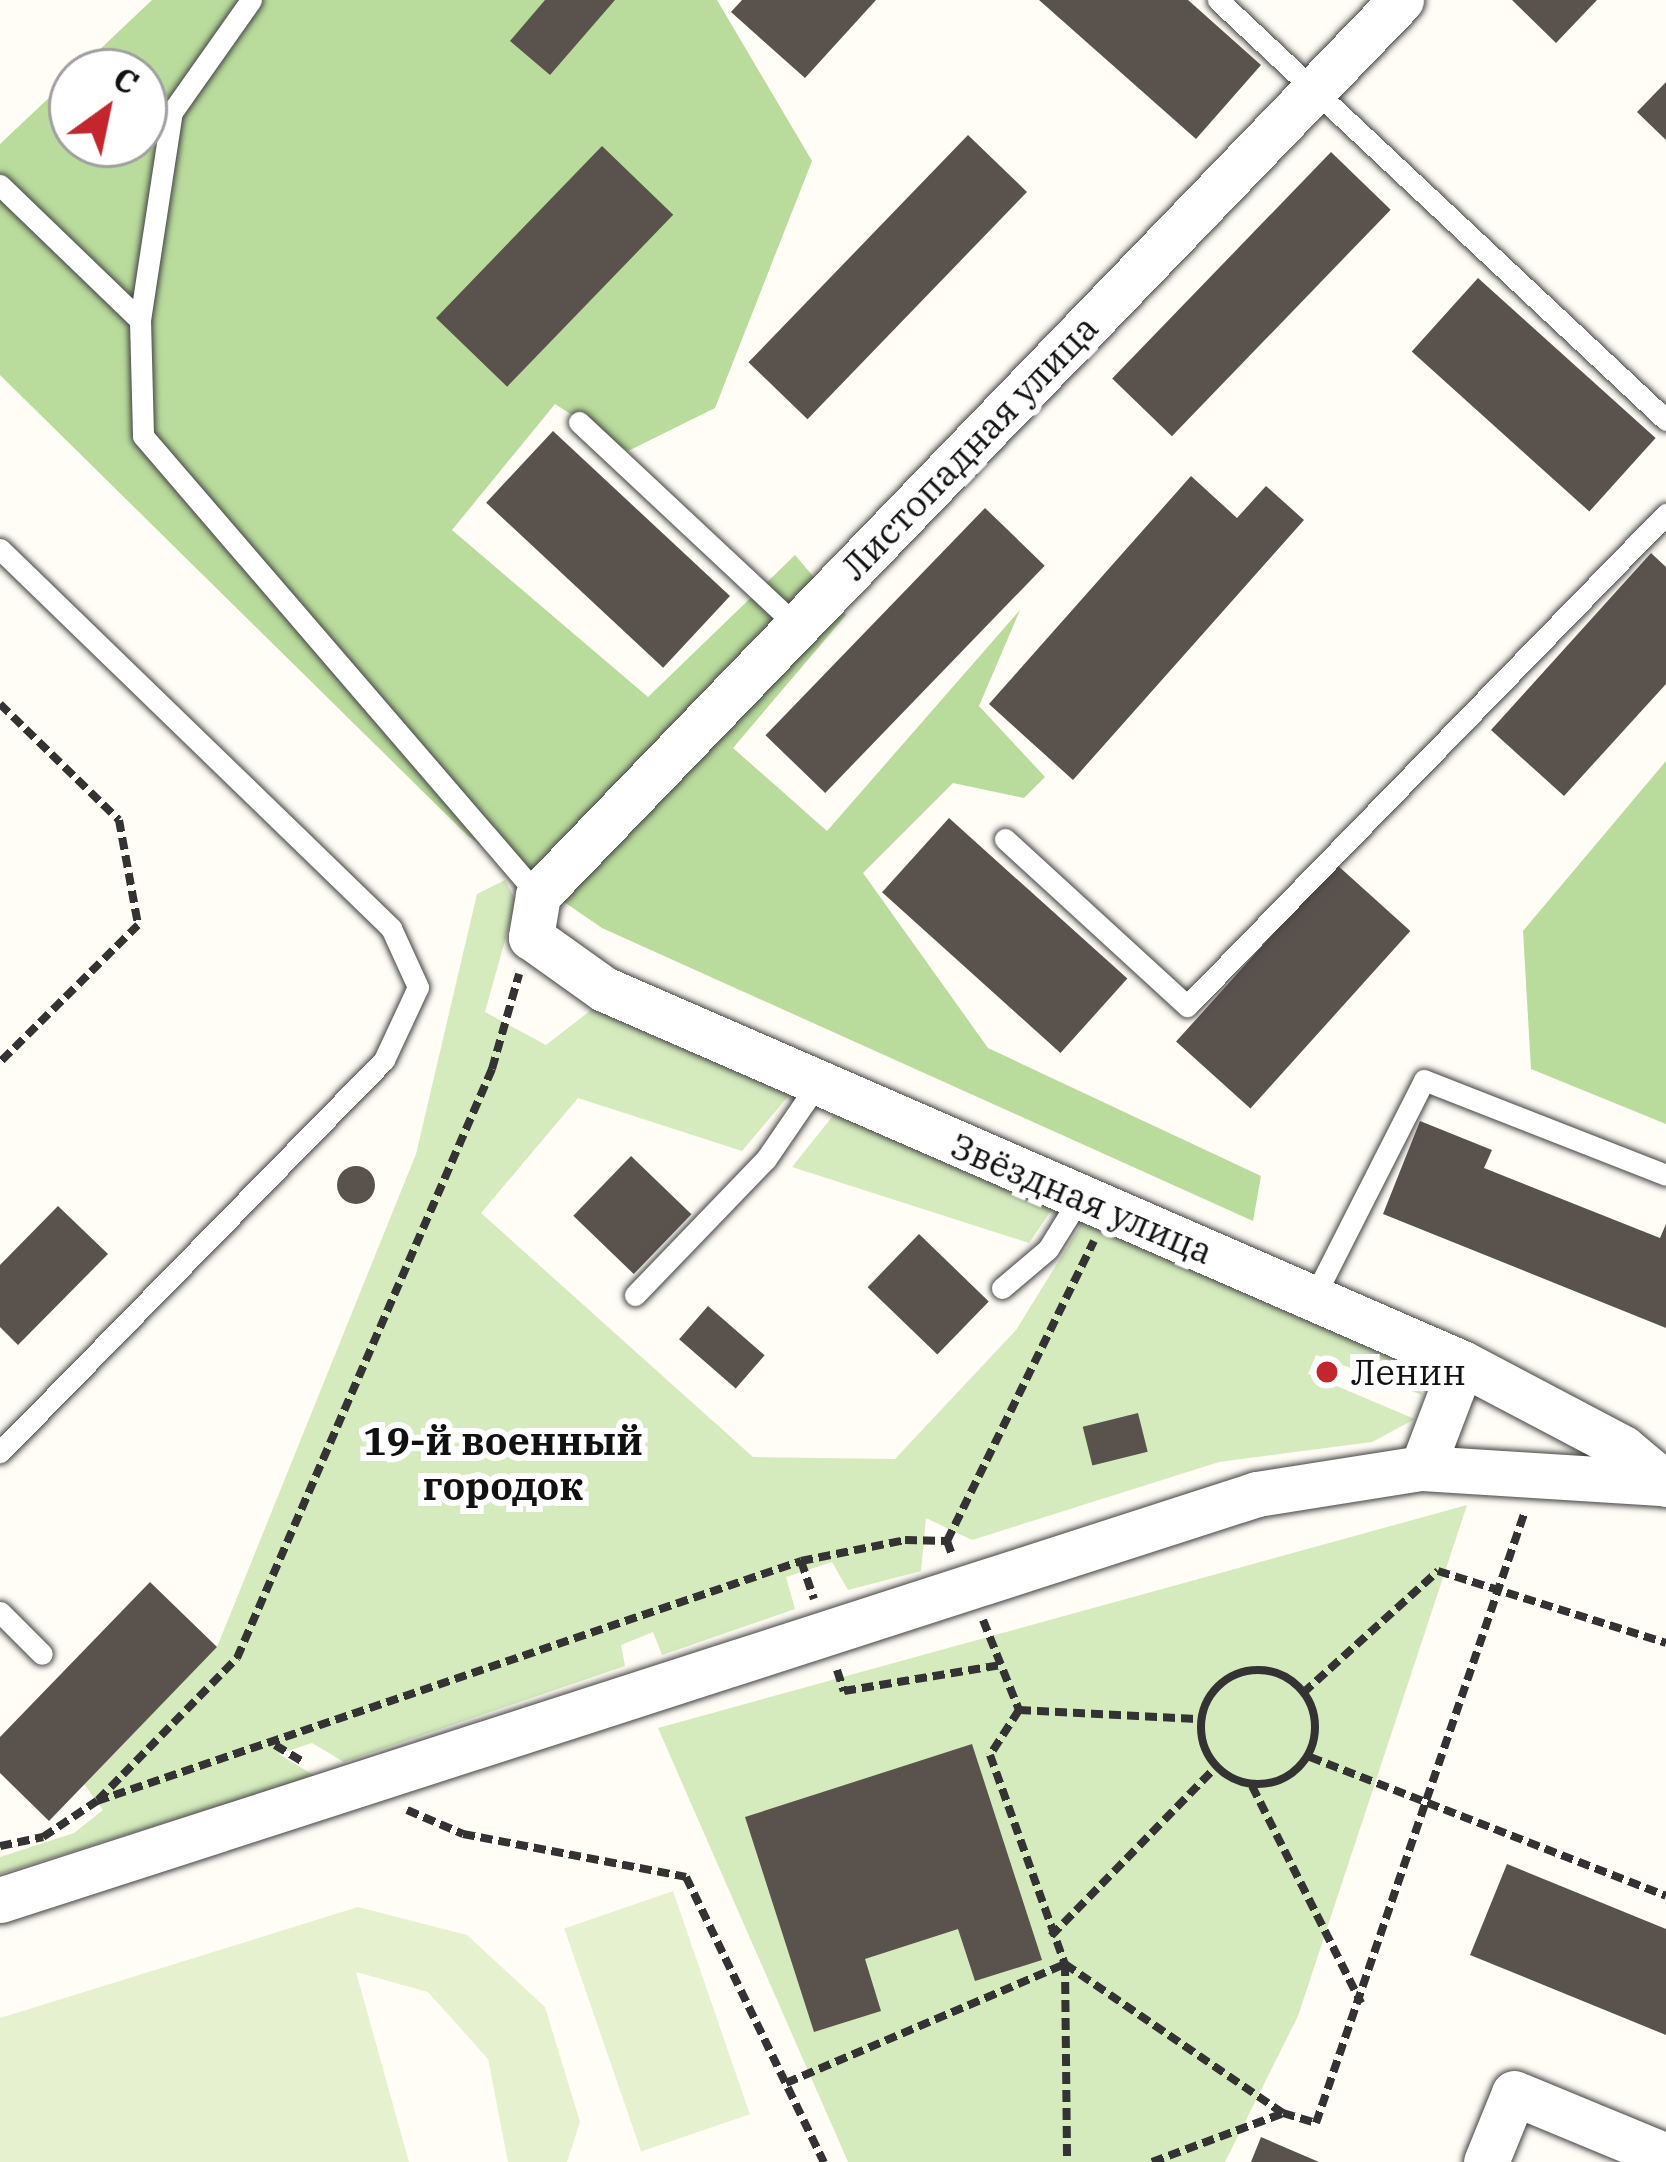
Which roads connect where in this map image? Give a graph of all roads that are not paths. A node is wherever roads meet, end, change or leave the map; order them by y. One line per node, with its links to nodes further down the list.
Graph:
1 (251, 0): 6 (lane)
2 (1218, 0): 4 (lane)
3 (1401, 0): 4 (street, Листопадная улица)
4 (1314, 92): 7 (lane); 11 (street, Листопадная улица)
5 (0, 185): 6 (lane)
6 (140, 320): 13 (lane)
7 (1666, 420)
8 (579, 422): 11 (lane)
9 (1666, 514): 12 (lane)
10 (0, 549): 21 (lane)
11 (796, 625): 13 (street, Листопадная улица)
12 (1005, 839)
13 (535, 916): 14 (street, Звёздная улица)
14 (818, 1083): 16 (street, Звёздная улица); 18 (lane)
15 (1666, 1175): 19 (lane)
16 (1094, 1205): 17 (lane); 19 (street, Звёздная улица)
17 (1002, 1288)
18 (635, 1295)
19 (1314, 1297): 20 (street, Звёздная улица)
20 (1462, 1364): 22 (street); 23 (street, Звёздная улица)
21 (0, 1452)
22 (1422, 1468): 23 (street); 26 (street)
23 (1664, 1484)
24 (0, 1612): 25 (lane)
25 (42, 1654)
26 (0, 1900)
27 (1666, 2156): 28 (street)
28 (1486, 2162)

